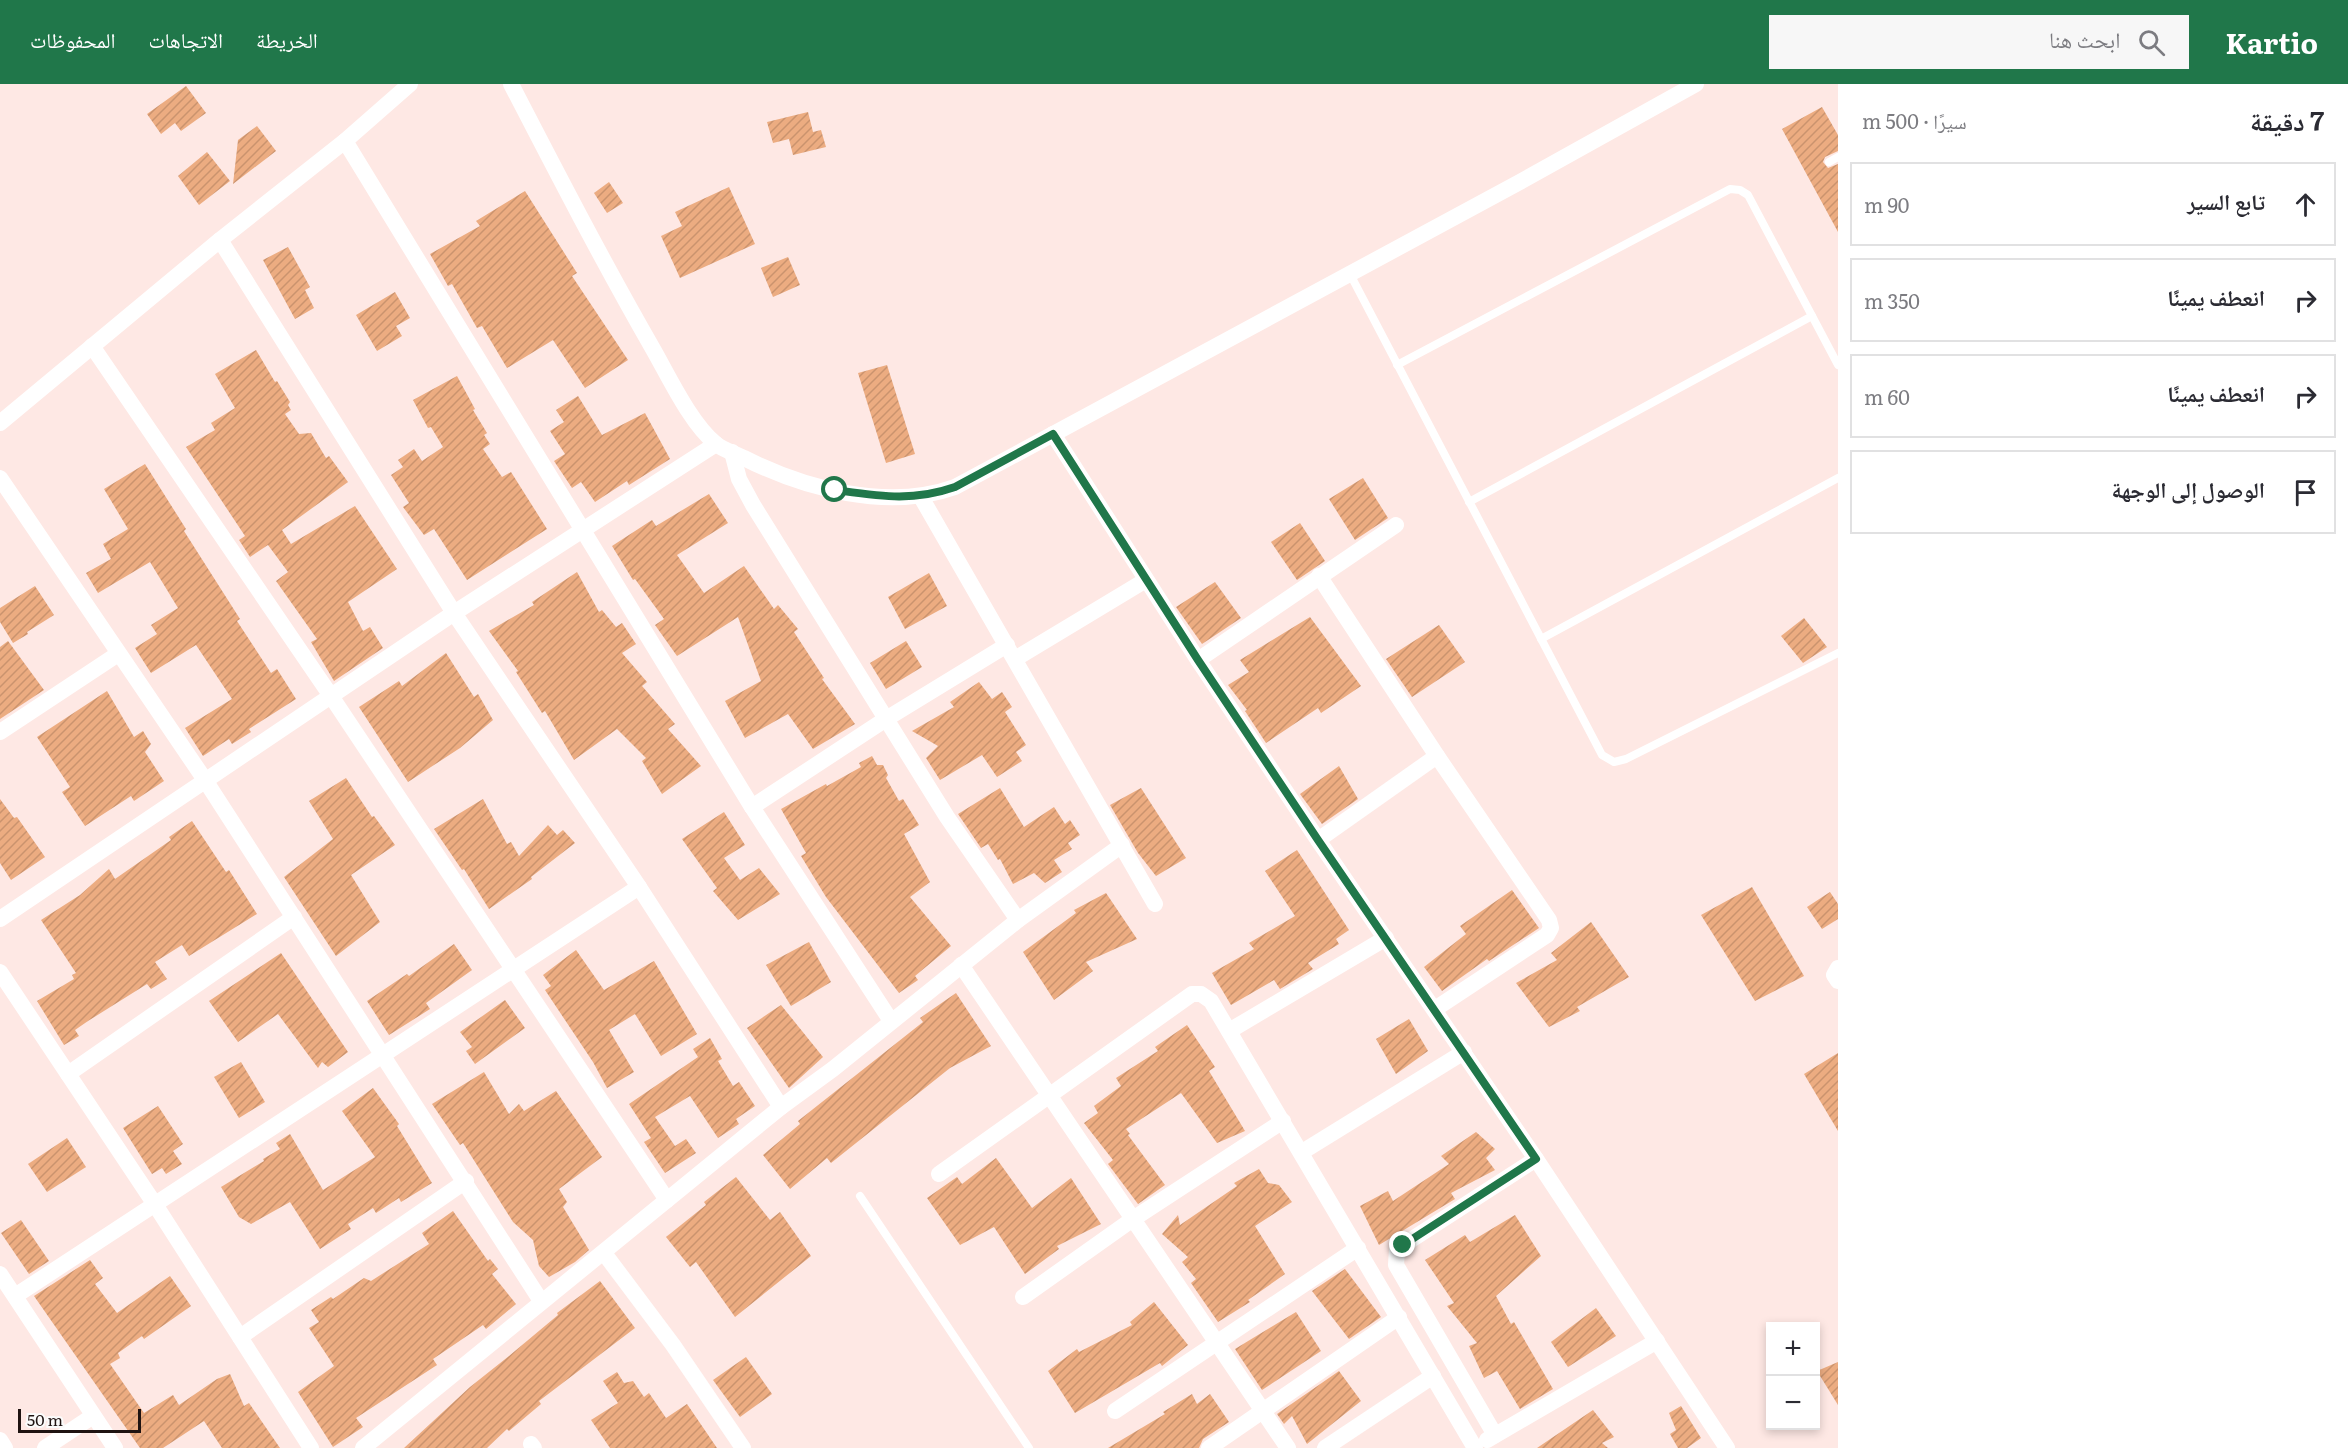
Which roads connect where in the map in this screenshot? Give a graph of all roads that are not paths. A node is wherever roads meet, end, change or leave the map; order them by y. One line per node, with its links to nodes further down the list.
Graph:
1 (410, 84): 4 (street)
2 (510, 84): 15 (street)
3 (1696, 84): 8 (street)
4 (345, 141): 7 (street); 22 (street)
5 (1838, 157): 6 (lane)
6 (1830, 162)
7 (220, 240): 10 (street); 25 (street)
8 (1350, 274): 11 (lane); 14 (street)
9 (1812, 316): 11 (lane); 12 (lane); 20 (lane)
10 (93, 346): 13 (street); 31 (street)
11 (1397, 365): 20 (lane)
12 (1838, 365)
13 (0, 423)
14 (1053, 434): 19 (street); 24 (street)
15 (716, 444): 16 (street); 22 (street)
16 (732, 452): 19 (street); 32 (street)
17 (0, 478): 29 (street)
18 (1838, 478): 26 (lane)
19 (921, 497): 27 (street)
20 (1469, 502): 26 (lane)
21 (1396, 525): 23 (street)
22 (582, 529): 25 (street); 36 (street)
23 (1319, 576): 30 (street); 34 (street)
24 (1146, 580): 27 (street); 30 (street)
25 (454, 613): 31 (street); 39 (street)
26 (1541, 639): 28 (lane)
27 (1011, 652): 32 (street); 38 (street)
28 (1838, 653)
29 (118, 654): 33 (street); 35 (street)
30 (1198, 660): 37 (street)
31 (331, 696): 35 (street); 47 (street)
32 (886, 719): 36 (street); 43 (street)
33 (0, 732)
34 (1437, 756): 37 (street); 50 (street)
35 (205, 780): 41 (street); 42 (street)
36 (752, 807): 51 (street)
37 (1318, 840): 44 (street)
38 (1122, 845): 40 (street); 43 (street)
39 (639, 887): 47 (street); 57 (street)
40 (1155, 904)
41 (294, 917): 54 (street); 55 (street)
42 (0, 919)
43 (1018, 920): 45 (street)
44 (1386, 938): 50 (street); 52 (street)
45 (961, 965): 51 (street); 56 (street)
46 (1838, 968): 49 (street)
47 (512, 969): 54 (street); 64 (street)
48 (0, 972): 55 (street)
49 (1838, 981)
50 (1436, 1009): 53 (street)
51 (891, 1021): 57 (street)
52 (1229, 1031): 56 (street); 58 (street)
53 (1464, 1052): 59 (street); 60 (street)
54 (383, 1053): 62 (street); 65 (street)
55 (68, 1074): 65 (street)
56 (1049, 1095): 61 (street); 66 (street)
57 (781, 1107): 64 (street)
58 (1283, 1120): 59 (street); 66 (street)
59 (1302, 1152): 67 (street)
60 (1536, 1159): 76 (street); 81 (street)
61 (939, 1174)
62 (466, 1181): 72 (street); 74 (street)
63 (860, 1196): 89 (lane)
64 (667, 1200): 68 (street)
65 (156, 1206): 70 (street); 74 (street)
66 (1133, 1219): 71 (street); 75 (street)
67 (1358, 1248): 73 (street); 75 (street)
68 (604, 1253): 72 (street); 88 (street)
69 (0, 1274): 70 (street)
70 (15, 1296): 80 (street)
71 (1023, 1297)
72 (541, 1301): 87 (street)
73 (1399, 1317): 77 (street); 78 (street)
74 (240, 1337): 86 (street)
75 (1216, 1341): 78 (street); 79 (street)
76 (1658, 1341): 81 (street); 94 (street)
77 (1433, 1376): 92 (street); 93 (street)
78 (1263, 1410): 90 (street); 91 (street)
79 (1115, 1411)
80 (93, 1416): 84 (street); 85 (street)
81 (1495, 1435): 93 (street)
82 (0, 1440): 83 (street)
83 (5, 1448)
84 (45, 1448)
85 (116, 1448)
86 (311, 1448)
87 (363, 1448)
88 (743, 1448)
89 (1029, 1448)
90 (1209, 1448)
91 (1288, 1448)
92 (1325, 1448)
93 (1475, 1448)
94 (1727, 1448)

